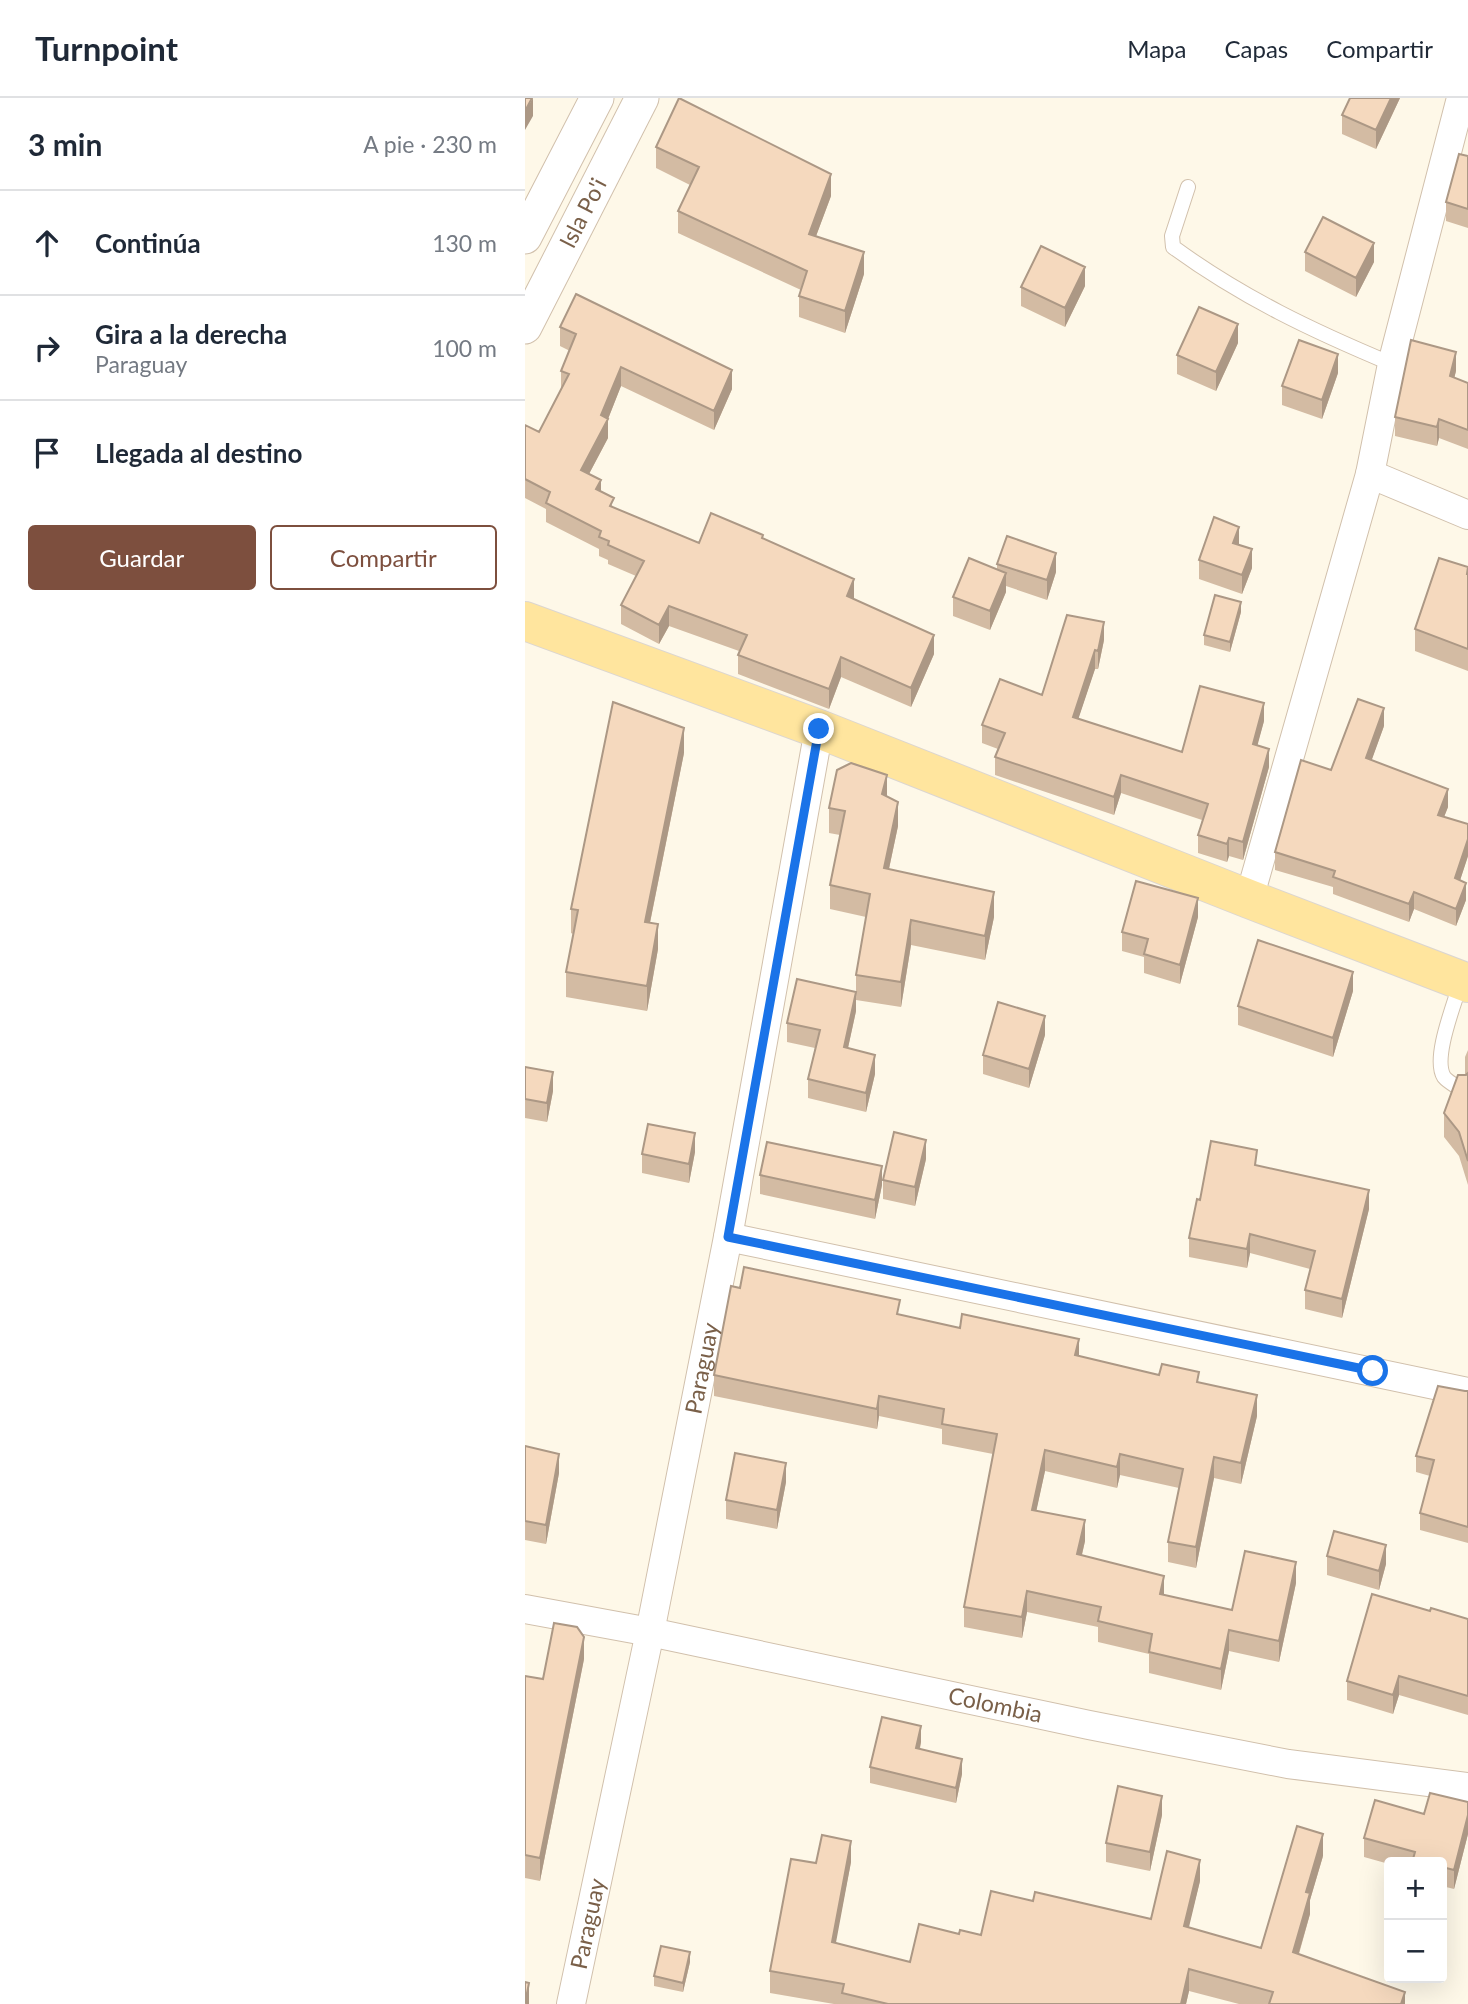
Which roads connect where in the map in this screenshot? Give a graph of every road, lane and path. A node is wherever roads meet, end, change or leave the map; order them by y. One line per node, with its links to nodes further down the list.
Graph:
1 (597, 98): 5 (street, Isla Po'i)
2 (642, 98): 6 (street, Isla Po'i)
3 (1461, 98): 7 (street)
4 (1188, 187): 7 (lane)
5 (525, 237)
6 (525, 327)
7 (1392, 364): 8 (street)
8 (1370, 474): 9 (street); 12 (street)
9 (1468, 515)
10 (525, 621): 11 (main road)
11 (819, 729): 12 (main road); 15 (street, Paraguay)
12 (1249, 900): 13 (main road)
13 (1465, 981): 14 (lane)
14 (1462, 1090)
15 (728, 1237): 16 (street); 18 (street, Paraguay)
16 (1468, 1392)
17 (525, 1608): 18 (street, Colombia)
18 (650, 1632): 19 (street, Colombia); 20 (street, Paraguay)
19 (1468, 1787)
20 (571, 2004)

